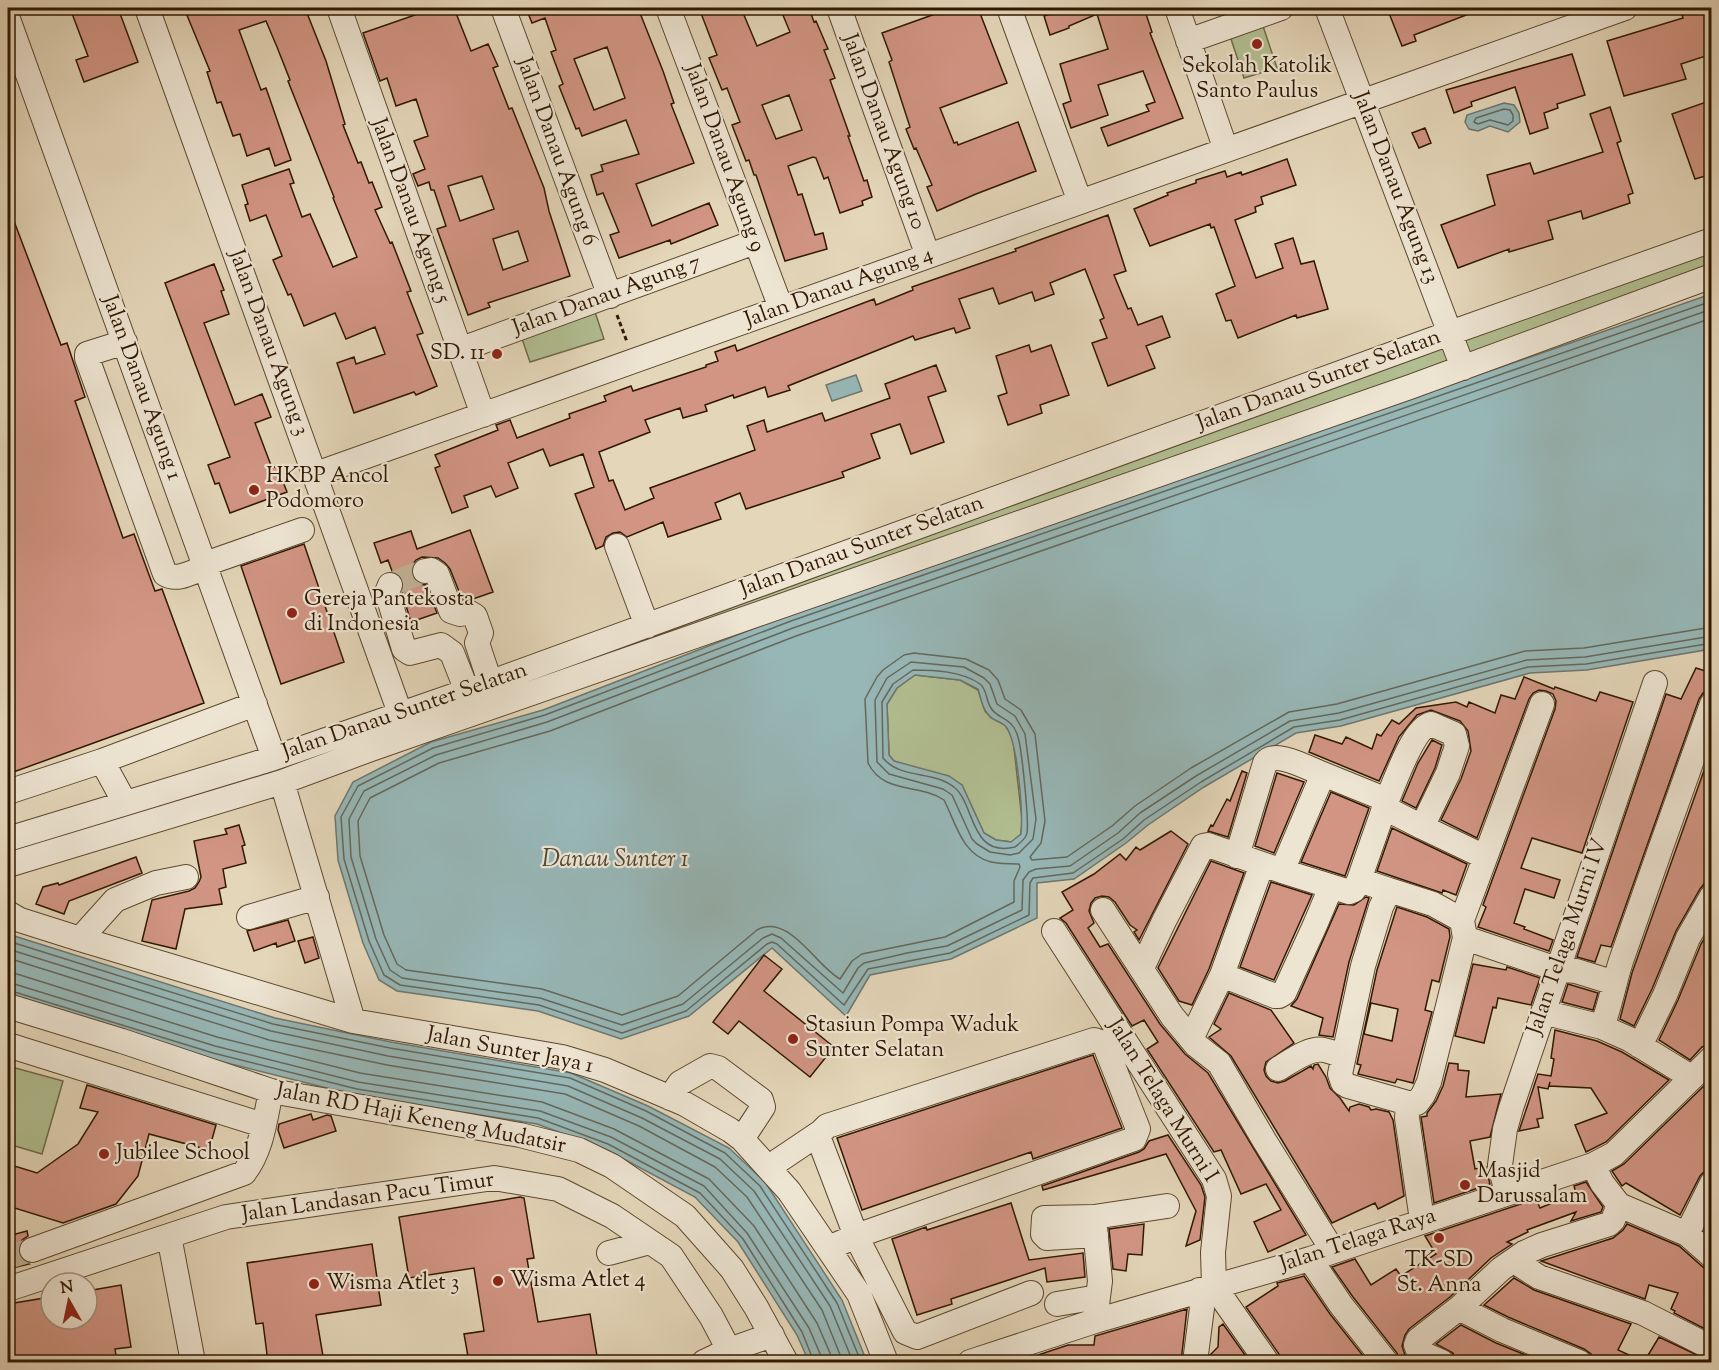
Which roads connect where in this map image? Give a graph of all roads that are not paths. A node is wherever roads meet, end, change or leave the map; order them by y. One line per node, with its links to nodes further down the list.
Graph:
1 (147, 8): 29 (street, Jalan Danau Agung 3)
2 (339, 8): 24 (street, Jalan Danau Agung 5)
3 (503, 8): 20 (street, Jalan Danau Agung 6)
4 (668, 8): 17 (street, Jalan Danau Agung 9)
5 (838, 8): 18 (street, Jalan Danau Agung 10)
6 (1009, 8): 15 (street)
7 (1177, 8): 12 (street)
8 (1281, 8): 12 (street)
9 (1327, 8): 13 (street, Jalan Danau Agung 13)
10 (1625, 8): 13 (street, Jalan Danau Agung 4)
11 (8, 19): 23 (street, Jalan Danau Agung 1)
12 (1188, 41): 14 (street)
13 (1362, 101): 14 (street, Jalan Danau Agung 4); 22 (street, Jalan Danau Agung 13)
14 (1226, 150): 15 (street, Jalan Danau Agung 4)
15 (1080, 202): 18 (street, Jalan Danau Agung 4)
16 (1712, 240): 22 (street, Jalan Danau Sunter Selatan)
17 (755, 242): 20 (street, Jalan Danau Agung 7); 21 (street, Jalan Danau Agung 9)
18 (928, 256): 21 (street, Jalan Danau Agung 4)
19 (1712, 276): 25 (street, Jalan Danau Sunter Selatan)
20 (610, 296): 24 (street, Jalan Danau Agung 7)
21 (781, 308): 26 (street, Jalan Danau Agung 4)
22 (1450, 333): 25 (street, Jalan Danau Agung 13); 35 (street, Jalan Danau Sunter Selatan)
23 (125, 342): 27 (street, Jalan Danau Agung 1); 28 (street)
24 (459, 350): 26 (street, Jalan Danau Agung 5)
25 (1463, 369): 48 (street, Jalan Danau Sunter Selatan)
26 (483, 415): 29 (street, Jalan Danau Agung 4)
27 (161, 444): 28 (street); 32 (street, Jalan Danau Agung 1)
28 (124, 459): 32 (street)
29 (316, 474): 34 (street, Jalan Danau Agung 3)
30 (302, 530): 32 (street)
31 (617, 546): 35 (street)
32 (205, 565): 41 (street, Jalan Danau Agung 1)
33 (425, 571): 38 (street)
34 (358, 595): 36 (street); 37 (street, Jalan Danau Agung 3)
35 (647, 626): 38 (street, Jalan Danau Sunter Selatan)
36 (400, 637): 37 (street); 40 (street)
37 (376, 645): 44 (street, Jalan Danau Agung 3)
38 (490, 682): 40 (street, Jalan Danau Sunter Selatan)
39 (1654, 683): 71 (street, Jalan Telaga Murni IV)
40 (467, 691): 44 (street, Jalan Danau Sunter Selatan)
41 (255, 704): 45 (street, Jalan Danau Agung 1); 46 (street)
42 (1542, 704): 55 (street)
43 (1712, 705): 73 (street)
44 (400, 713): 45 (street, Jalan Danau Sunter Selatan)
45 (274, 758): 50 (street, Jalan Danau Sunter Selatan)
46 (102, 761): 49 (street); 50 (street)
47 (1323, 774): 51 (street); 54 (street); 57 (street)
48 (282, 782): 56 (street, Jalan Danau Sunter Selatan); 63 (street)
49 (8, 792)
50 (125, 803): 53 (street, Jalan Danau Sunter Selatan)
51 (1386, 804): 52 (street); 52 (street); 59 (street)
52 (1422, 827): 55 (street)
53 (8, 839)
54 (1237, 856): 57 (street); 70 (street)
55 (1485, 857): 67 (street)
56 (8, 865)
57 (1272, 868): 60 (street); 72 (street)
58 (186, 877): 69 (street)
59 (1359, 880): 60 (street); 61 (street)
60 (1330, 887): 72 (street)
61 (1389, 890): 67 (street); 83 (street)
62 (1712, 896): 80 (street)
63 (317, 897): 66 (street); 76 (street)
64 (1103, 909): 70 (street)
65 (8, 913): 69 (street, Jalan Sunter Jaya 1)
66 (249, 917)
67 (1463, 929): 71 (street); 87 (street)
68 (1054, 932): 109 (street, Jalan Telaga Murni I)
69 (80, 939): 76 (street, Jalan Sunter Jaya 1)
70 (1142, 968): 78 (street)
71 (1557, 969): 73 (street); 75 (street, Jalan Telaga Murni IV)
72 (1222, 975): 78 (street)
73 (1615, 982): 77 (street)
74 (8, 1006): 85 (street, Jalan RD Haji Keneng Mudatsir)
75 (1543, 1012): 77 (street); 94 (street, Jalan Telaga Murni IV)
76 (352, 1021): 86 (street, Jalan Sunter Jaya 1)
77 (1602, 1028): 80 (street)
78 (1191, 1039): 104 (street)
79 (8, 1045): 88 (street)
80 (1640, 1046): 84 (street)
81 (1712, 1058): 84 (street, Jalan Telaga Raya)
82 (1278, 1069): 83 (street)
83 (1336, 1072): 87 (street)
84 (1691, 1077): 91 (street, Jalan Telaga Raya)
85 (271, 1091): 88 (street); 116 (street, Jalan RD Haji Keneng Mudatsir)
86 (670, 1098): 90 (street, Jalan Sunter Jaya 1); 90 (street)
87 (1408, 1103): 97 (street)
88 (263, 1125): 103 (street)
89 (821, 1132): 92 (street); 100 (street); 100 (street)
90 (742, 1139): 92 (street, Jalan Sunter Jaya 1)
91 (1593, 1165): 94 (street, Jalan Telaga Raya); 95 (street)
92 (769, 1167): 102 (street, Jalan Sunter Jaya 1)
93 (1712, 1183): 98 (street)
94 (1507, 1193): 97 (street, Jalan Telaga Raya)
95 (1619, 1205): 98 (street); 108 (street)
96 (1167, 1206): 112 (street)
97 (1422, 1220): 104 (street, Jalan Telaga Raya)
98 (1687, 1234): 106 (street)
99 (169, 1236): 101 (street, Jalan Landasan Pacu Timur); 110 (street, Jalan Landasan Pacu Timur); 119 (street)
100 (856, 1236): 102 (street); 111 (street)
101 (650, 1242): 105 (street); 117 (street, Jalan Landasan Pacu Timur)
102 (829, 1248): 122 (street, Jalan Sunter Jaya 1)
103 (32, 1250)
104 (1333, 1251): 107 (street, Jalan Telaga Raya)
105 (609, 1253)
106 (1712, 1256)
107 (1310, 1259): 109 (street, Jalan Telaga Raya); 126 (street)
108 (1514, 1261): 114 (street); 118 (street)
109 (1207, 1288): 115 (street, Jalan Telaga Raya); 124 (street, Jalan Telaga Murni I); 125 (street)
110 (8, 1289)
111 (1031, 1293)
112 (1098, 1297): 113 (street); 115 (street)
113 (1057, 1304)
114 (1459, 1308): 127 (street); 128 (street)
115 (1095, 1321): 123 (street, Jalan Telaga Raya)
116 (772, 1335): 117 (street); 121 (street, Jalan RD Haji Keneng Mudatsir)
117 (729, 1350): 120 (street)
118 (1703, 1351)
119 (194, 1362)
120 (705, 1362)
121 (786, 1362)
122 (886, 1362)
123 (970, 1362)
124 (1195, 1362)
125 (1267, 1362)
126 (1386, 1362)
127 (1442, 1362)
128 (1579, 1362)

